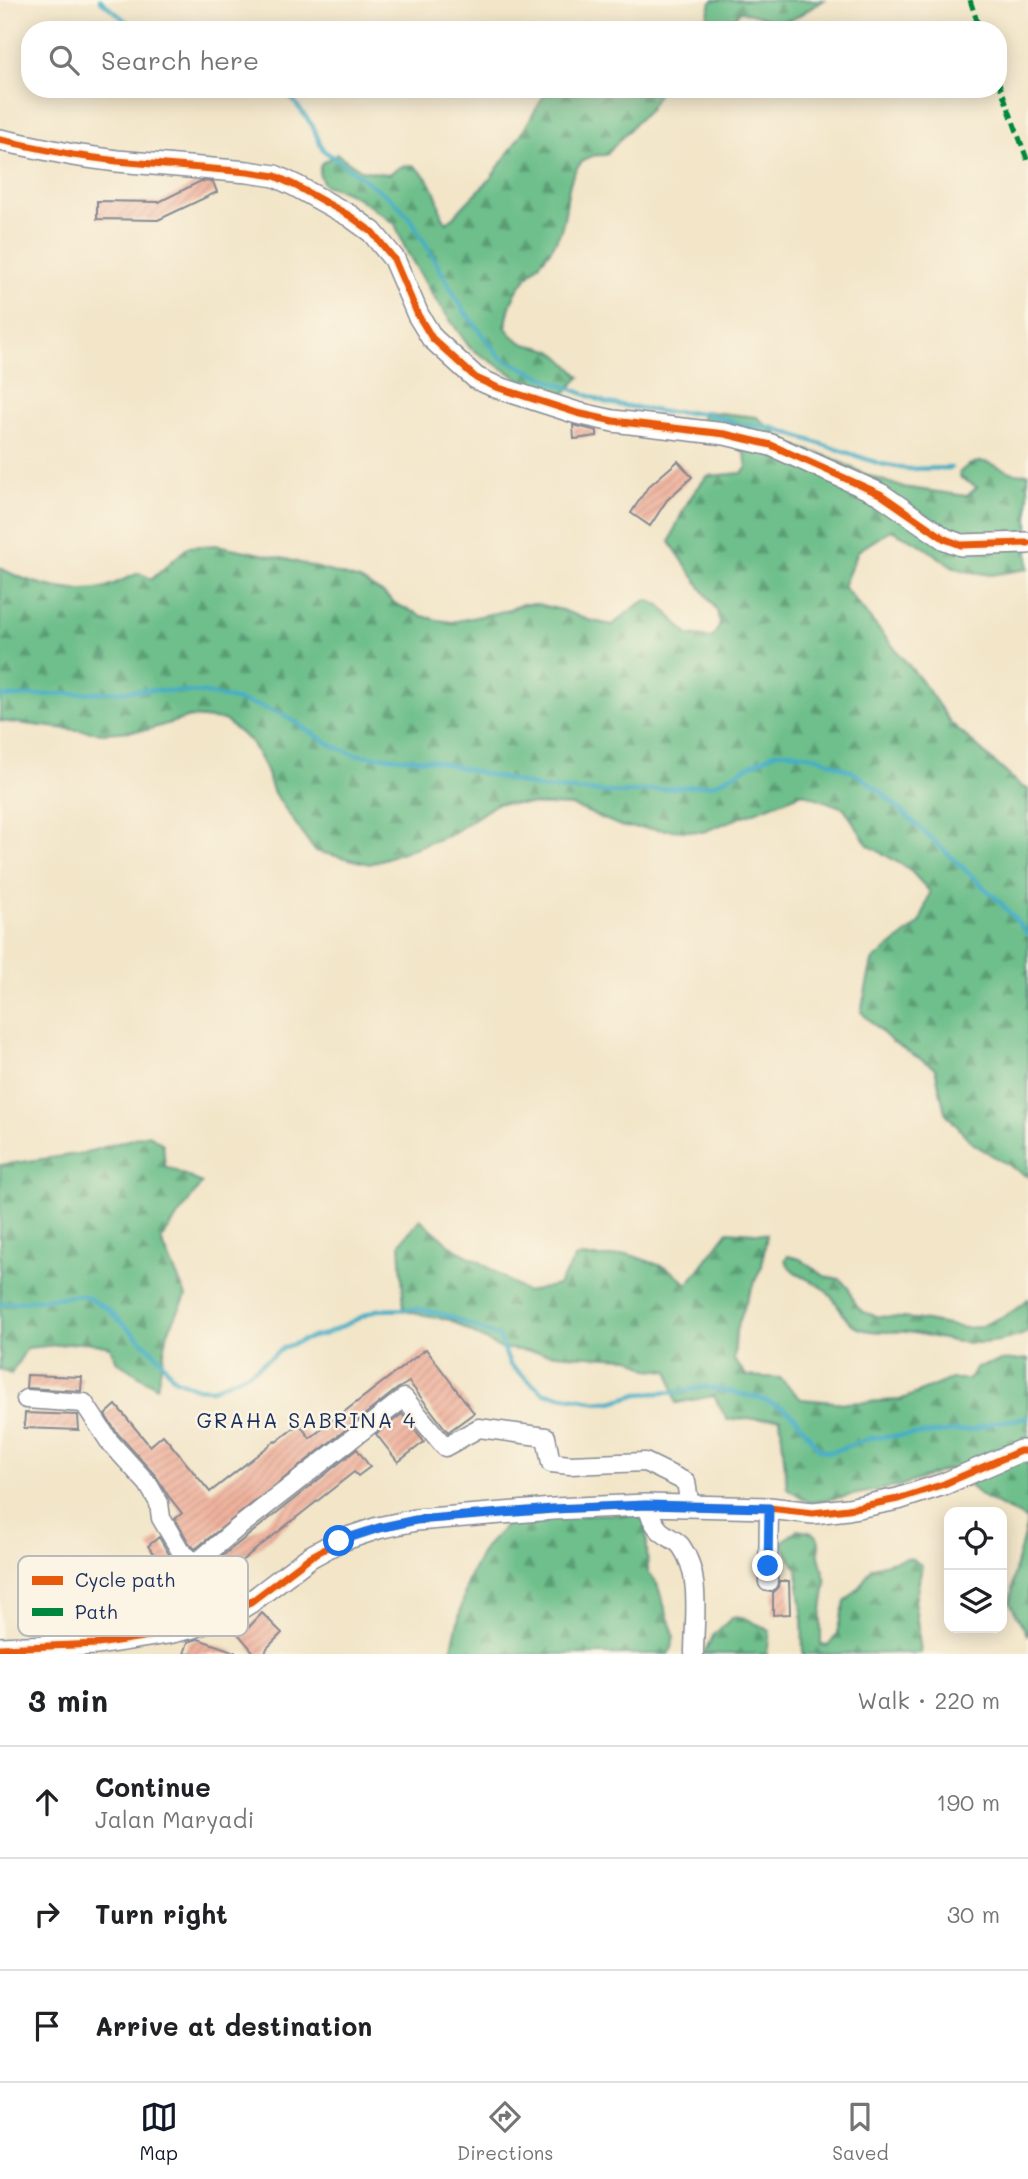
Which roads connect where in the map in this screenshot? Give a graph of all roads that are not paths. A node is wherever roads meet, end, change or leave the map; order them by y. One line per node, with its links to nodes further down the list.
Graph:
1 (0, 140): 2 (street)
2 (1028, 544)
3 (26, 1399): 8 (street)
4 (1028, 1451): 7 (street)
5 (646, 1505): 6 (street); 11 (street); 14 (street)
6 (691, 1506): 7 (street); 9 (street)
7 (769, 1508): 10 (street)
8 (186, 1556)
9 (204, 1556)
10 (768, 1582)
11 (248, 1604)
12 (149, 1636): 13 (street)
13 (0, 1648)
14 (694, 1654)

